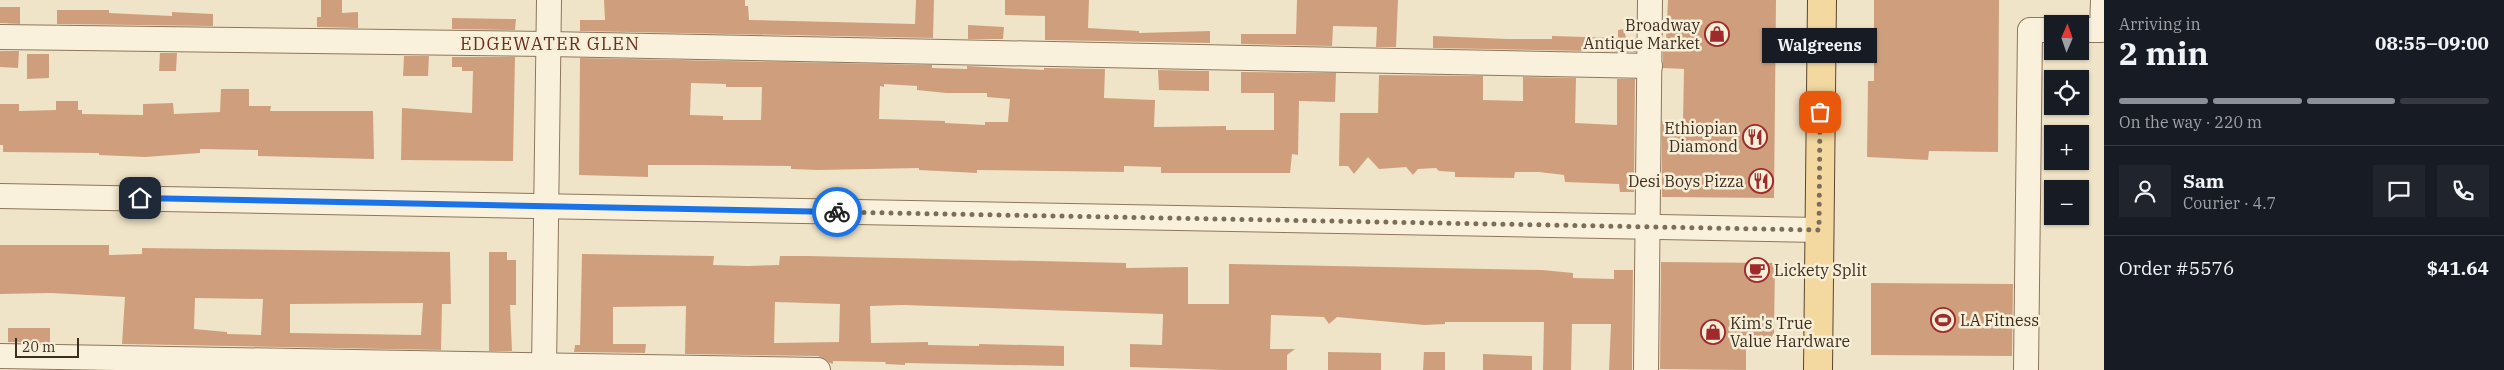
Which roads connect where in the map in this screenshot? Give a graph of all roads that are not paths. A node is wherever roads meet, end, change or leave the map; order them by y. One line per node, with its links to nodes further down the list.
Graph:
1 (549, 0): 8 (street)
2 (1650, 0): 9 (street)
3 (1822, 0): 13 (main road)
4 (2102, 0): 6 (street)
5 (2044, 30): 19 (street)
6 (2089, 30)
7 (0, 37): 8 (street)
8 (548, 44): 9 (street); 11 (street)
9 (1650, 66): 12 (street)
10 (0, 196): 11 (street)
11 (546, 206): 12 (street); 15 (street)
12 (1648, 227): 13 (street); 17 (street)
13 (1819, 230): 18 (main road)
14 (0, 356): 15 (street)
15 (544, 368): 16 (street)
16 (818, 370)
17 (1646, 370)
18 (1818, 370)
19 (2026, 370)

